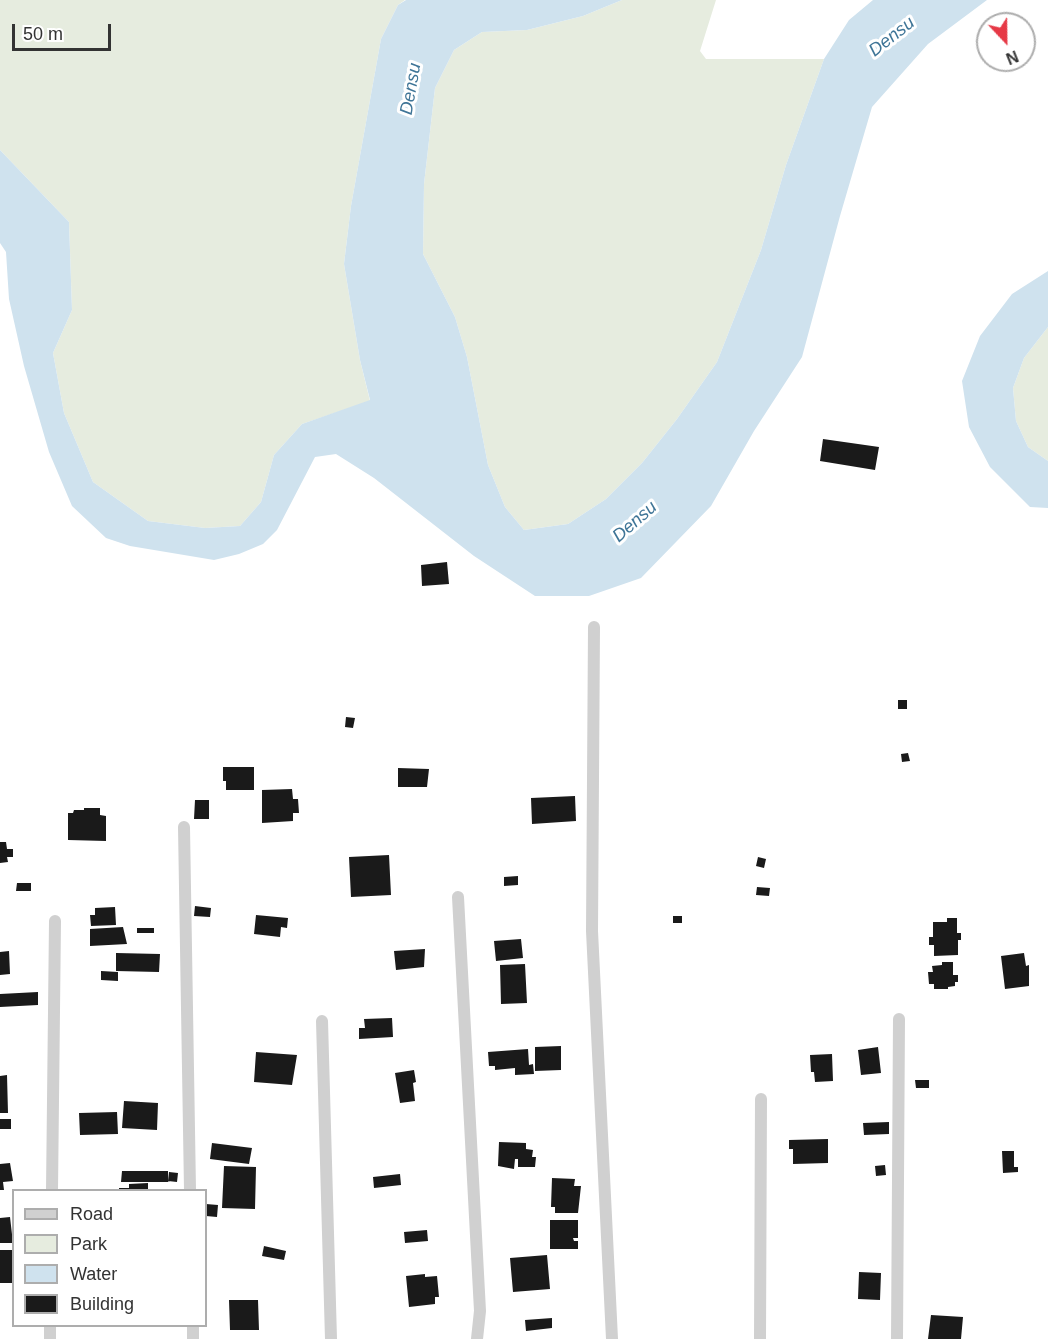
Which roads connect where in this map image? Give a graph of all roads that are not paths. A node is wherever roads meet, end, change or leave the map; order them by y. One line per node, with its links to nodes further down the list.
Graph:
1 (594, 627): 12 (street)
2 (184, 827): 9 (street)
3 (458, 897): 11 (street)
4 (55, 921): 8 (street)
5 (899, 1020): 14 (street)
6 (322, 1021): 10 (street)
7 (761, 1099): 13 (street)
8 (52, 1189)
9 (190, 1189)
10 (331, 1339)
11 (477, 1339)
12 (612, 1339)
13 (760, 1339)
14 (897, 1339)

